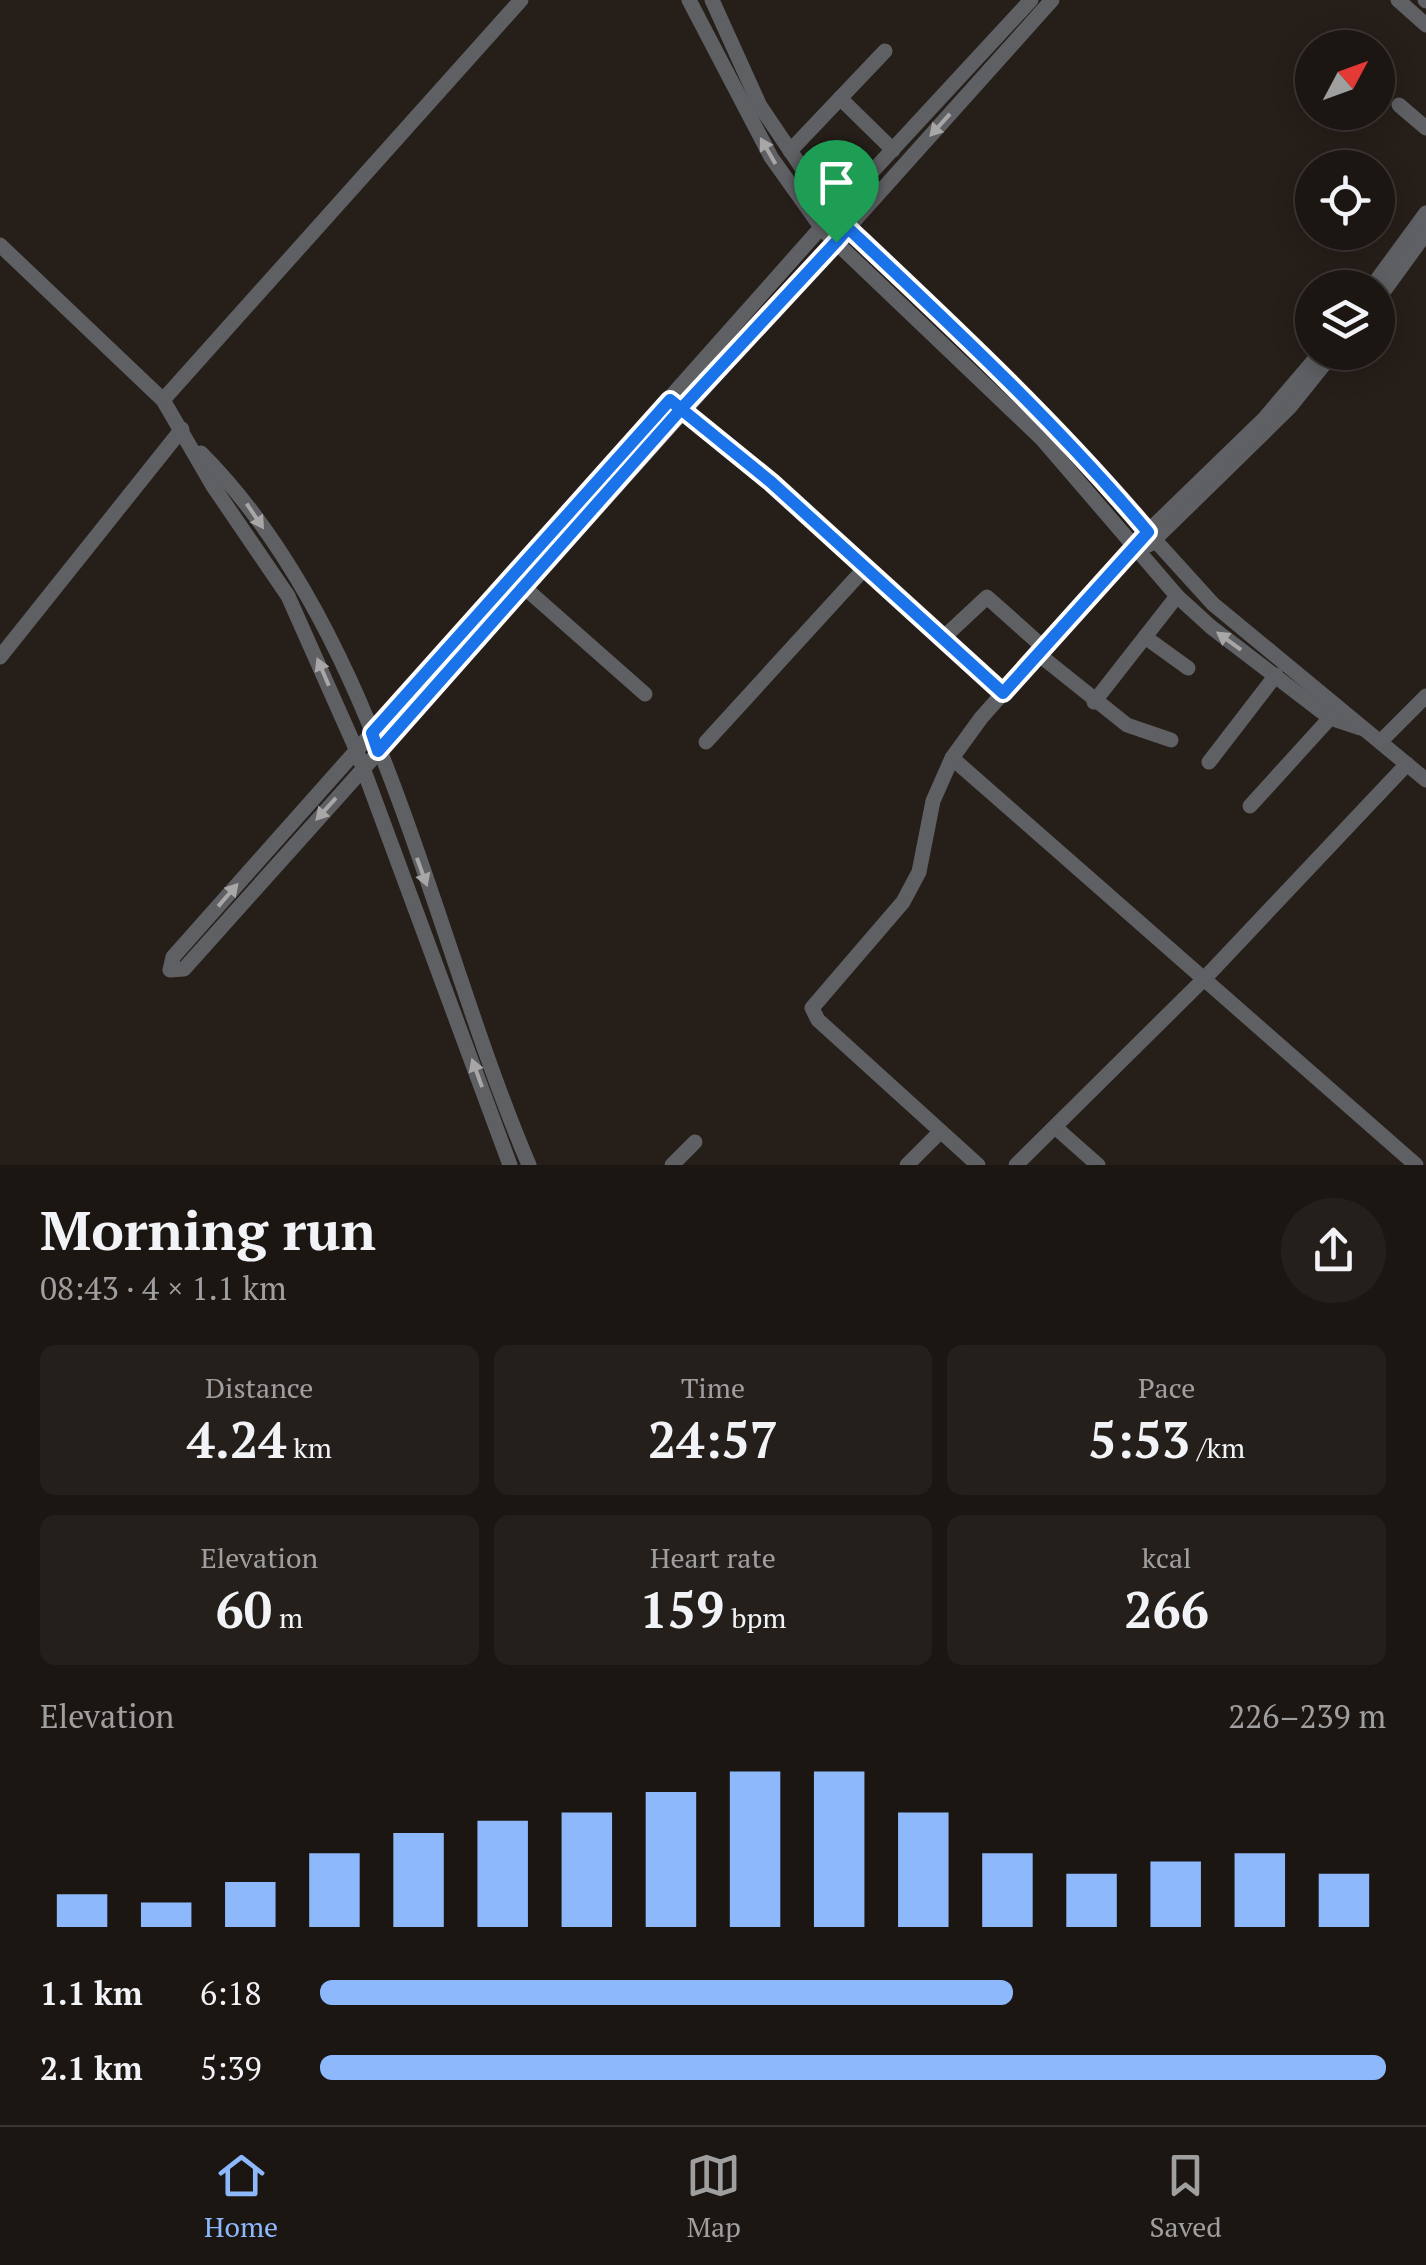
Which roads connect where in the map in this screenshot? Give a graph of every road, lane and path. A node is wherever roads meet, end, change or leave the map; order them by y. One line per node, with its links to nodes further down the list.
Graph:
1 (521, 0): 25 (street)
2 (689, 0): 17 (street, one-way to 2)
3 (712, 0): 13 (street)
4 (1031, 0): 12 (street)
5 (1052, 0): 16 (street, one-way to 16)
6 (1398, 0): 7 (street)
7 (1426, 25)
8 (885, 51): 9 (street)
9 (840, 98): 12 (street); 13 (street)
10 (1399, 105): 11 (street)
11 (1426, 128)
12 (893, 150): 15 (street)
13 (790, 151): 15 (street)
14 (1426, 213): 21 (street)
15 (833, 214): 16 (street); 17 (street)
16 (848, 228): 19 (street); 28 (street)
17 (822, 230): 19 (street); 26 (street)
18 (1425, 235): 22 (street)
19 (836, 242): 26 (street); 29 (street)
20 (0, 245): 25 (street)
21 (1384, 270)
22 (1395, 276)
23 (1305, 370): 28 (street)
24 (1320, 370): 28 (street)
25 (162, 400): 27 (street)
26 (675, 404): 30 (street); 31 (street); 32 (street)
27 (187, 436): 37 (street); 45 (street, one-way to 45); 49 (street, one-way to 27)
28 (1151, 536): 29 (street); 46 (street)
29 (1137, 549): 33 (street); 36 (street)
30 (865, 568): 35 (street); 48 (street)
31 (510, 575): 32 (street); 45 (street)
32 (524, 587): 41 (street); 50 (street)
33 (1177, 596): 34 (street); 39 (street, one-way to 33)
34 (1145, 637): 38 (street); 43 (street)
35 (943, 638): 36 (street); 40 (street)
36 (1040, 650): 40 (street); 43 (street)
37 (0, 657)
38 (1188, 668)
39 (1276, 675): 44 (street); 52 (street)
40 (1003, 693): 51 (street)
41 (645, 694)
42 (1426, 696): 46 (street)
43 (1094, 702): 47 (street)
44 (1330, 718): 46 (street); 56 (street)
45 (372, 733): 49 (street); 50 (street)
46 (1374, 736): 53 (street)
47 (1170, 740)
48 (706, 742)
49 (356, 749): 54 (street); 54 (street, one-way to 49)
50 (378, 751): 54 (street); 62 (street, one-way to 62)
51 (952, 758): 57 (street); 59 (street)
52 (1209, 762)
53 (1406, 764): 55 (street); 57 (street)
54 (363, 768): 61 (street, one-way to 54)
55 (1426, 780)
56 (1250, 806)
57 (1205, 978): 58 (street); 68 (street)
58 (1054, 1126): 66 (street); 67 (street)
59 (940, 1132): 64 (street); 65 (street)
60 (695, 1142): 63 (street)
61 (510, 1165)
62 (529, 1165)
63 (672, 1165)
64 (907, 1165)
65 (978, 1165)
66 (1016, 1165)
67 (1098, 1165)
68 (1416, 1165)

